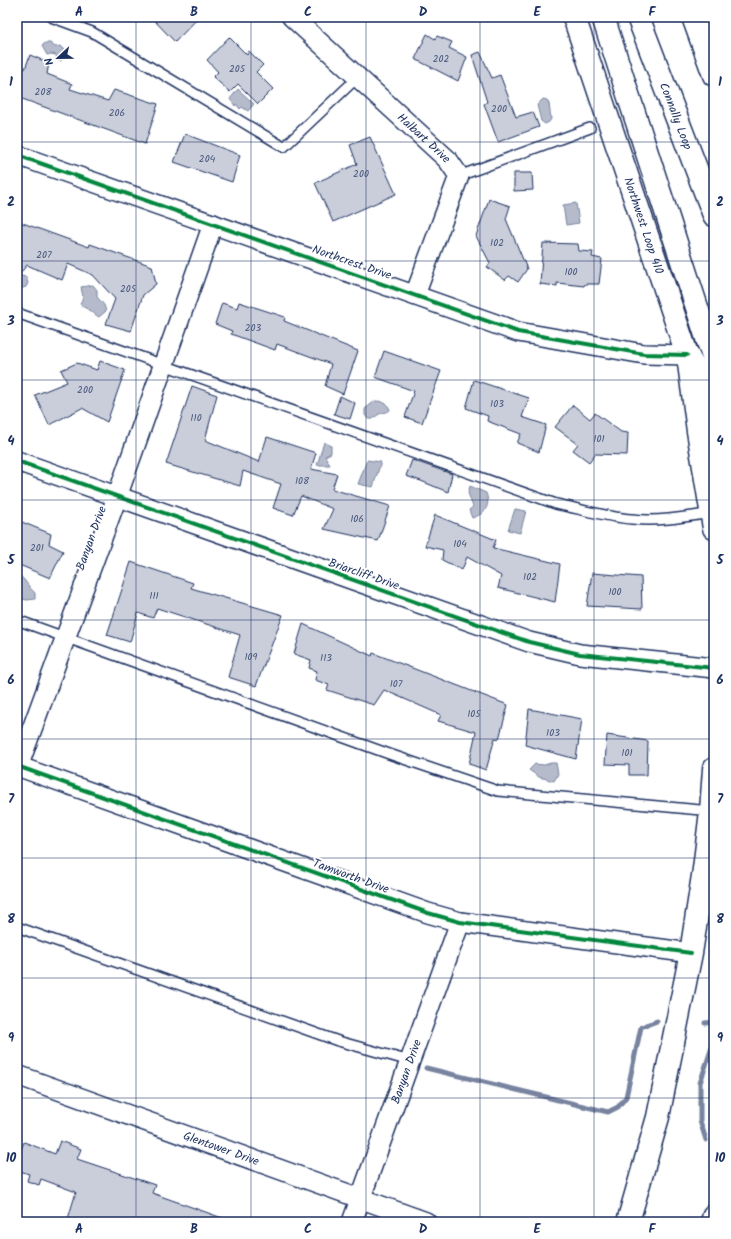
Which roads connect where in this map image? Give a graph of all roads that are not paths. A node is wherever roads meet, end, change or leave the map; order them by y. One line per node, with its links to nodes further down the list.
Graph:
1 (51, 17): 8 (lane)
2 (292, 17): 8 (street, Halbart Drive)
3 (574, 17): 16 (main road, Northwest Loop 410)
4 (603, 17): 17 (main road)
5 (638, 17): 12 (main road, Connally Loop)
6 (693, 17): 7 (main road)
7 (714, 75)
8 (358, 78): 11 (street, Halbart Drive)
9 (590, 128): 11 (lane)
10 (17, 155): 13 (street, Northcrest Drive)
11 (459, 176): 14 (street)
12 (714, 215)
13 (213, 224): 14 (street, Northcrest Drive); 18 (street, Banyan Drive)
14 (415, 295): 16 (street, Northcrest Drive)
15 (17, 313): 18 (lane)
16 (688, 355): 19 (main road); 20 (main road, Northwest Loop 410); 23 (main road)
17 (714, 360)
18 (163, 364): 22 (street, Banyan Drive); 23 (lane)
19 (714, 402)
20 (714, 435)
21 (17, 461): 22 (street, Briarcliff Drive)
22 (117, 497): 25 (street, Banyan Drive); 26 (street, Briarcliff Drive)
23 (713, 521)
24 (17, 620): 25 (lane)
25 (66, 637): 27 (street, Banyan Drive); 29 (lane)
26 (714, 668)
27 (18, 767): 30 (street, Tamworth Drive)
28 (714, 769): 29 (main road)
29 (712, 811): 32 (main road)
30 (460, 922): 32 (street, Tamworth Drive); 33 (street, Banyan Drive)
31 (17, 926): 33 (lane)
32 (691, 953): 39 (main road)
33 (410, 1061): 35 (street, Banyan Drive)
34 (17, 1075): 35 (street, Glentower Drive)
35 (361, 1198): 37 (street, Banyan Drive); 38 (street, Glentower Drive)
36 (714, 1215): 40 (main road)
37 (352, 1222)
38 (426, 1222)
39 (628, 1222)
40 (712, 1222)

